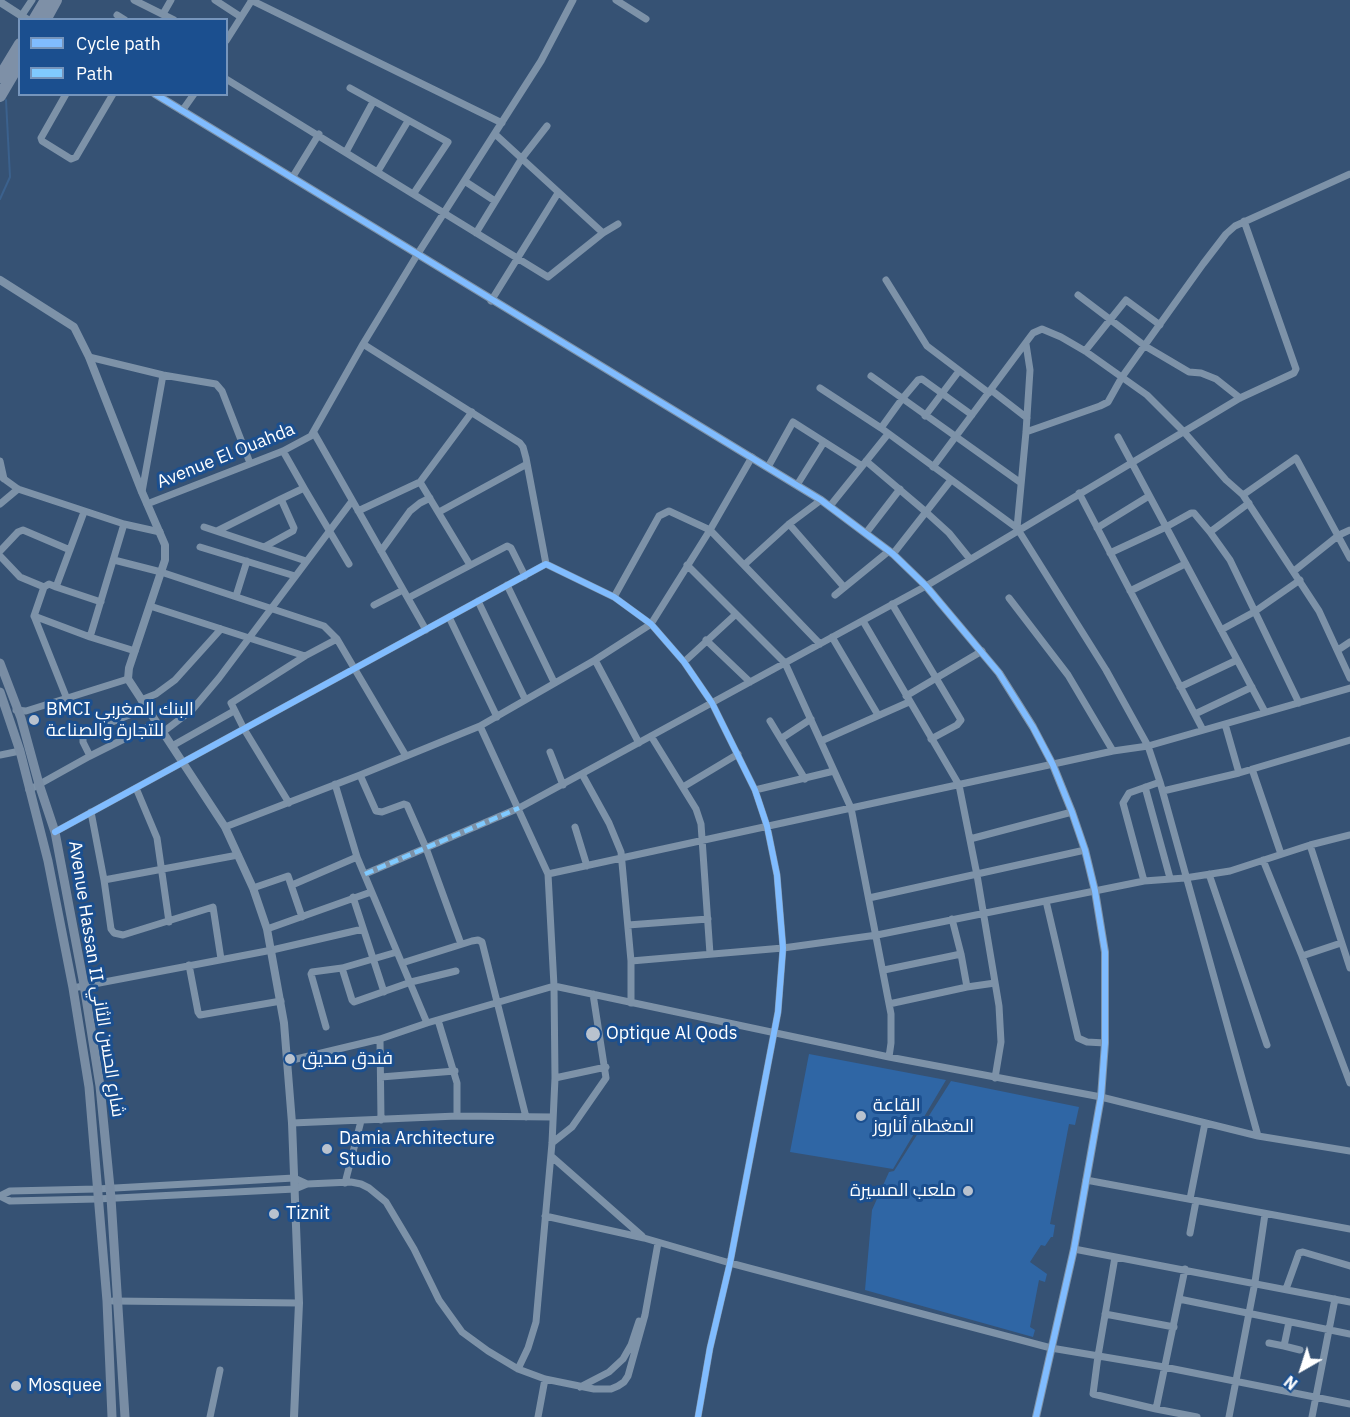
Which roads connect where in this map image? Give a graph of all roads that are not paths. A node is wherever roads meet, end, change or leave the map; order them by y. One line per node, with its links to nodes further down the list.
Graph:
1 (32, 0): 14 (street)
2 (46, 0): 14 (highway)
3 (56, 0): 15 (highway)
4 (134, 0): 11 (street)
5 (171, 0): 11 (street)
6 (214, 0): 13 (street)
7 (251, 0): 13 (street); 33 (street)
8 (573, 0): 33 (street)
9 (616, 0): 18 (street)
10 (0, 2): 14 (street)
11 (163, 14): 17 (street)
12 (117, 15): 16 (street)
13 (241, 17): 19 (street)
14 (28, 18)
15 (46, 18)
16 (122, 18)
17 (170, 18)
18 (646, 19)
19 (228, 38)
20 (18, 47): 22 (highway)
21 (18, 65): 25 (highway)
22 (0, 77)
23 (228, 79): 35 (street)
24 (350, 88): 30 (street)
25 (0, 96)
26 (65, 96): 27 (street)
27 (112, 96)
28 (158, 96): 31 (street)
29 (193, 96): 31 (street)
30 (373, 102): 32 (street); 37 (street)
31 (182, 111): 41 (street)
32 (408, 121): 39 (street); 43 (street)
33 (502, 123): 36 (street)
34 (547, 126): 38 (street)
35 (318, 134): 37 (street); 41 (street)
36 (495, 134): 38 (street); 42 (street)
37 (346, 152): 39 (street)
38 (522, 158): 44 (street); 45 (street)
39 (378, 171): 43 (street)
40 (1350, 174): 47 (street)
41 (292, 178): 51 (street)
42 (466, 182): 45 (street); 46 (street)
43 (414, 193): 46 (street)
44 (558, 193): 50 (street); 52 (street)
45 (495, 201): 49 (street)
46 (446, 213): 49 (street); 51 (street)
47 (1244, 221): 58 (street); 71 (street)
48 (618, 224): 50 (street)
49 (476, 233): 52 (street)
50 (603, 233): 52 (street)
51 (417, 255): 56 (street); 59 (street)
52 (518, 258): 56 (street)
53 (0, 280): 63 (street)
54 (886, 280): 64 (street)
55 (1078, 296): 57 (street)
56 (491, 301): 86 (street)
57 (1110, 319): 58 (street); 61 (street); 62 (street)
58 (1160, 326): 61 (street)
59 (363, 344): 73 (street); 80 (street)
60 (1026, 344): 62 (street); 69 (street); 76 (street)
61 (1145, 346): 67 (street); 71 (street)
62 (1085, 351): 67 (street)
63 (89, 357): 65 (street); 102 (street)
64 (959, 371): 69 (street); 70 (street)
65 (164, 375): 89 (street); 102 (street)
66 (871, 376): 72 (street)
67 (1122, 377): 78 (street); 79 (street)
68 (820, 388): 77 (street)
69 (990, 391): 74 (street); 76 (street)
70 (943, 392): 72 (street); 74 (street); 75 (street)
71 (1240, 398): 79 (street)
72 (902, 399): 75 (street); 77 (street)
73 (472, 412): 90 (street); 96 (street)
74 (972, 415): 83 (street)
75 (926, 416): 83 (street)
76 (1027, 418): 78 (street)
77 (881, 428): 81 (street)
78 (1026, 432): 97 (street)
79 (1184, 432): 88 (street); 104 (street)
80 (314, 433): 85 (street, Avenue El Ouahda); 109 (street)
81 (888, 434): 91 (street); 92 (street)
82 (1118, 437): 88 (street)
83 (955, 438): 92 (street); 97 (street)
84 (824, 442): 91 (street); 93 (street); 98 (street)
85 (283, 451): 89 (street, Avenue El Ouahda); 99 (street)
86 (752, 457): 93 (street); 125 (street)
87 (0, 461): 94 (street)
88 (1131, 462): 103 (street); 105 (street)
89 (250, 463): 112 (street, Avenue El Ouahda)
90 (527, 464): 116 (street); 146 (street)
91 (864, 464): 101 (street); 113 (street)
92 (933, 466): 95 (street)
93 (768, 467): 98 (street)
94 (2, 478): 100 (street)
95 (951, 480): 117 (street); 123 (street)
96 (420, 482): 106 (street); 115 (street)
97 (1020, 483): 123 (street)
98 (797, 485): 108 (street)
99 (304, 488): 107 (street); 124 (street)
100 (18, 489): 111 (street); 114 (street)
101 (900, 489): 117 (street); 129 (street)
102 (142, 492): 112 (street)
103 (1079, 493): 122 (street); 123 (street)
104 (1243, 495): 110 (street); 131 (street)
105 (1149, 496): 121 (street); 122 (street)
106 (430, 498): 116 (street); 136 (street)
107 (281, 499): 127 (street); 133 (street)
108 (821, 500): 113 (street); 118 (street)
109 (352, 501): 115 (street); 124 (street)
110 (1248, 503): 130 (street); 151 (street)
111 (0, 504)
112 (147, 504): 128 (street)
113 (830, 506): 129 (street)
114 (84, 512): 119 (street); 134 (street)
115 (358, 512): 136 (street)
116 (439, 512): 148 (street)
117 (926, 512): 137 (street); 141 (street)
118 (789, 524): 150 (street); 160 (street)
119 (124, 525): 128 (street); 142 (street)
120 (204, 527): 127 (street)
121 (1166, 527): 130 (street); 138 (street); 147 (street)
122 (1098, 528): 138 (street)
123 (1017, 529): 141 (street); 237 (street)
124 (329, 530): 144 (street); 145 (street)
125 (710, 530): 149 (street); 150 (street); 165 (street)
126 (1350, 530): 131 (street)
127 (217, 531): 133 (street)
128 (160, 532): 152 (street)
129 (866, 532): 137 (street)
130 (1210, 532): 174 (street)
131 (1339, 535): 140 (street); 151 (street)
132 (200, 547): 143 (street)
133 (264, 547): 144 (street)
134 (70, 550): 135 (street); 159 (street)
135 (0, 551)
136 (381, 551): 161 (street)
137 (891, 553): 157 (street); 160 (street)
138 (1110, 553): 162 (street)
139 (0, 556): 158 (street)
140 (1350, 558)
141 (970, 559): 157 (street)
142 (114, 560): 152 (street); 169 (street)
143 (247, 561): 153 (street); 164 (street)
144 (306, 561): 153 (street)
145 (349, 564)
146 (546, 564): 154 (street); 165 (street)
147 (1185, 564): 162 (street); 182 (street)
148 (470, 565): 154 (street); 166 (street)
149 (687, 565): 175 (street); 179 (street)
150 (744, 565): 189 (street)
151 (1294, 571): 155 (street)
152 (161, 572): 164 (street); 172 (street)
153 (295, 576): 173 (street)
154 (525, 576): 156 (street)
155 (1299, 580): 174 (street); 190 (street)
156 (507, 585): 168 (street); 203 (street)
157 (927, 586): 170 (street); 192 (street)
158 (44, 587): 159 (street); 176 (street)
159 (57, 587): 169 (street)
160 (844, 587): 163 (street)
161 (403, 590): 166 (street); 171 (street)
162 (1130, 591): 205 (street)
163 (835, 595)
164 (236, 596): 173 (street)
165 (614, 597): 179 (street)
166 (408, 598): 181 (street)
167 (1009, 598): 239 (street)
168 (478, 601): 177 (street); 210 (street)
169 (100, 602): 183 (street)
170 (892, 604): 178 (street); 202 (street)
171 (374, 605)
172 (150, 606): 180 (street); 191 (street)
173 (272, 608): 185 (street); 186 (street)
174 (1254, 612): 182 (street); 213 (street)
175 (736, 614): 187 (street); 198 (street)
176 (34, 616): 183 (street); 209 (street)
177 (449, 617): 181 (street); 221 (street)
178 (862, 621): 184 (street); 211 (street)
179 (651, 624): 194 (street); 196 (street)
180 (221, 629): 185 (street); 214 (street)
181 (426, 630): 199 (street)
182 (1221, 630): 195 (street)
183 (90, 637): 191 (street)
184 (832, 637): 189 (street); 219 (street)
185 (249, 639): 193 (street); 229 (street)
186 (337, 639): 193 (street); 199 (street)
187 (706, 640): 196 (street); 204 (street)
188 (1350, 642): 190 (street)
189 (820, 644): 198 (street)
190 (1338, 650): 201 (street)
191 (135, 651): 200 (street)
192 (982, 651): 202 (street); 246 (street)
193 (305, 656): 215 (street)
194 (595, 660): 203 (street); 235 (street)
195 (1237, 660): 205 (street); 206 (street)
196 (684, 662): 212 (street)
197 (0, 663): 217 (main road, Avenue Hassan II شارع الحسن الثاني)
198 (785, 663): 204 (street); 222 (street)
199 (355, 668): 227 (street); 244 (street)
200 (128, 678): 209 (street); 214 (street)
201 (1350, 678)
202 (937, 679): 211 (street); 232 (street)
203 (554, 682): 210 (street)
204 (750, 682): 212 (street)
205 (1180, 687): 218 (street)
206 (1252, 687): 216 (street); 218 (street)
207 (1350, 688): 213 (street)
208 (0, 692): 220 (main road, Avenue Hassan II شارع الحسن الثاني)
209 (67, 699): 217 (street)
210 (525, 699): 221 (street)
211 (907, 699): 219 (street); 232 (street)
212 (712, 703): 230 (street); 241 (street)
213 (1299, 703): 216 (street)
214 (144, 704): 224 (street); 243 (street)
215 (234, 711): 227 (street); 236 (street)
216 (1265, 712): 225 (street)
217 (22, 713): 220 (street); 254 (main road, Avenue Hassan II شارع الحسن الثاني)
218 (1195, 714): 228 (street)
219 (878, 715): 234 (street)
220 (9, 716): 238 (main road, Avenue Hassan II شارع الحسن الثاني)
221 (497, 717): 226 (street)
222 (811, 720): 231 (street); 234 (street)
223 (770, 721): 231 (street)
224 (156, 723): 229 (street); 243 (street)
225 (1225, 724): 228 (street); 249 (street)
226 (480, 726): 244 (street); 265 (street)
227 (243, 729): 245 (street); 264 (street)
228 (1203, 730): 237 (street)
229 (163, 732): 236 (street)
230 (651, 736): 235 (street); 258 (street)
231 (782, 738): 252 (street)
232 (931, 739): 257 (street)
233 (1350, 740): 247 (street)
234 (820, 741): 248 (street)
235 (639, 743): 250 (street)
236 (172, 746): 245 (street)
237 (1148, 746): 239 (street); 253 (street)
238 (20, 751): 242 (street); 261 (main road, Avenue Hassan II شارع الحسن الثاني)
239 (1113, 751): 246 (street)
240 (550, 752): 256 (street)
241 (738, 754): 258 (street); 262 (street)
242 (0, 755)
243 (90, 756): 254 (street)
244 (406, 756): 251 (street)
245 (183, 762): 260 (street); 270 (street)
246 (1053, 765): 257 (street); 268 (street)
247 (1252, 769): 249 (street); 279 (street)
248 (834, 771): 252 (street); 266 (street)
249 (1239, 773): 263 (street)
250 (582, 774): 256 (street); 282 (street)
251 (360, 775): 255 (street); 277 (street)
252 (805, 778): 262 (street)
253 (1160, 782): 259 (street); 263 (street)
254 (39, 784): 261 (street); 272 (main road, Avenue Hassan II شارع الحسن الثاني)
255 (335, 784): 264 (street); 281 (street)
256 (562, 784): 265 (street)
257 (959, 785): 266 (street); 274 (street)
258 (683, 787): 275 (street)
259 (1145, 787): 292 (street); 295 (street)
260 (136, 788): 267 (street); 287 (street)
261 (29, 790): 285 (main road, Avenue Hassan II شارع الحسن الثاني)
262 (755, 790): 269 (street)
263 (1163, 791): 293 (street)
264 (289, 803): 270 (street)
265 (519, 808): 277 (street); 289 (street)
266 (851, 808): 269 (street); 301 (street)
267 (91, 812): 272 (street); 294 (street)
268 (1072, 812): 274 (street); 278 (street)
269 (767, 826): 275 (street); 314 (street)
270 (225, 827): 280 (street)
271 (575, 827): 286 (street)
272 (55, 832): 283 (main road, Avenue Hassan II شارع الحسن الثاني)
273 (1350, 835): 276 (street)
274 (970, 839): 290 (street)
275 (704, 840): 282 (street); 305 (street)
276 (1310, 845): 279 (street); 312 (street)
277 (426, 848): 288 (street); 313 (street)
278 (1085, 850): 290 (street); 298 (street)
279 (1281, 854): 284 (street)
280 (238, 855): 287 (street); 297 (street)
281 (357, 857): 288 (street); 296 (street)
282 (622, 858): 286 (street); 308 (street)
283 (61, 859): 285 (main road); 331 (main road, Avenue Hassan II شارع الحسن الثاني)
284 (1263, 860): 291 (street); 319 (street)
285 (48, 861): 334 (main road, Avenue Hassan II شارع الحسن الثاني)
286 (586, 866): 289 (street)
287 (162, 870): 294 (street); 307 (street)
288 (365, 874): 299 (street)
289 (548, 874): 332 (street)
290 (977, 874): 301 (street); 303 (street)
291 (1209, 874): 293 (street); 347 (street)
292 (1170, 878): 293 (street); 295 (street)
293 (1185, 878): 370 (street)
294 (104, 880): 307 (street)
295 (1144, 881): 298 (street)
296 (292, 885): 297 (street); 304 (street)
297 (253, 888): 309 (street)
298 (1095, 891): 302 (street); 346 (street)
299 (371, 892): 300 (street); 316 (street)
300 (353, 897): 304 (street); 310 (street)
301 (869, 898): 311 (street)
302 (1046, 901): 303 (street); 346 (street)
303 (984, 914): 306 (street); 330 (street)
304 (302, 917): 309 (street)
305 (708, 919): 308 (street); 317 (street)
306 (952, 919): 311 (street); 318 (street)
307 (169, 922): 320 (street)
308 (628, 925): 322 (street)
309 (267, 929): 315 (street)
310 (363, 929): 315 (street); 321 (street)
311 (877, 935): 314 (street); 327 (street)
312 (1341, 943): 319 (street); 326 (street)
313 (461, 944): 323 (street); 338 (street)
314 (783, 948): 317 (street); 344 (street)
315 (272, 950): 320 (street); 337 (street)
316 (397, 952): 321 (street); 323 (street)
317 (710, 954): 322 (street)
318 (962, 954): 327 (street); 333 (street)
319 (1302, 956): 352 (street)
320 (221, 959): 324 (street)
321 (373, 960): 325 (street); 335 (street)
322 (631, 961): 339 (street)
323 (402, 963): 329 (street)
324 (189, 965): 331 (street); 337 (street)
325 (342, 968): 335 (street); 343 (street)
326 (1350, 968)
327 (884, 970): 340 (street)
328 (456, 971): 329 (street)
329 (411, 982): 335 (street); 342 (street)
330 (995, 983): 333 (street); 358 (street)
331 (84, 985): 334 (street); 348 (main road, Avenue Hassan II شارع الحسن الثاني)
332 (554, 986): 336 (street); 338 (street); 357 (street)
333 (966, 987): 340 (street)
334 (73, 988): 349 (main road, Avenue Hassan II شارع الحسن الثاني)
335 (384, 992)
336 (593, 994): 339 (street); 354 (street)
337 (281, 1001): 353 (street)
338 (498, 1002): 341 (street); 364 (street)
339 (632, 1004): 344 (street)
340 (890, 1004): 351 (street)
341 (438, 1020): 342 (street); 355 (street)
342 (427, 1023): 345 (street)
343 (326, 1027)
344 (773, 1033): 351 (street); 395 (street)
345 (380, 1039): 353 (street); 356 (street)
346 (1105, 1043): 362 (street)
347 (1268, 1045)
348 (95, 1054): 349 (main road); 360 (main road, Avenue Hassan II شارع الحسن الثاني)
349 (84, 1055): 361 (main road, Avenue Hassan II شارع الحسن الثاني)
350 (1350, 1055): 352 (street)
351 (889, 1057): 358 (street)
352 (1342, 1059): 359 (street)
353 (288, 1061): 368 (street)
354 (606, 1067): 357 (street); 371 (street)
355 (455, 1071): 356 (street); 363 (street)
356 (381, 1077): 366 (street)
357 (555, 1078): 365 (street)
358 (994, 1078): 362 (street)
359 (1350, 1083)
360 (100, 1086): 361 (main road); 381 (main road, Avenue Hassan II شارع الحسن الثاني)
361 (89, 1087): 382 (main road, Avenue Hassan II شارع الحسن الثاني)
362 (1101, 1097): 369 (street); 375 (street)
363 (457, 1116): 364 (street); 366 (street)
364 (526, 1117): 365 (street)
365 (553, 1118): 371 (street)
366 (381, 1120): 367 (street)
367 (361, 1121): 368 (street); 376 (street)
368 (292, 1123): 374 (street)
369 (1205, 1123): 370 (street); 386 (street)
370 (1257, 1136): 372 (street)
371 (552, 1143): 373 (street)
372 (1350, 1151)
373 (551, 1156): 388 (street); 391 (street)
374 (294, 1178): 377 (street); 378 (street); 379 (street)
375 (1086, 1180): 386 (street); 393 (street)
376 (345, 1183): 378 (street); 421 (street)
377 (184, 1184): 381 (street); 383 (street)
378 (307, 1184): 379 (street)
379 (295, 1189): 383 (street); 405 (street)
380 (27, 1191): 382 (street); 384 (street); 385 (street)
381 (110, 1193): 382 (street); 383 (street); 403 (main road, Avenue Hassan II شارع الحسن الثاني)
382 (97, 1194): 385 (street); 402 (main road, Avenue Hassan II شارع الحسن الثاني)
383 (184, 1195)
384 (0, 1196): 385 (street)
385 (28, 1200)
386 (1193, 1200): 387 (street); 390 (street)
387 (1265, 1214): 389 (street); 398 (street)
388 (545, 1216): 391 (street); 421 (street)
389 (1350, 1229)
390 (1190, 1233)
391 (644, 1238): 392 (street)
392 (658, 1243): 395 (street); 419 (street)
393 (1074, 1249): 394 (street); 416 (street)
394 (1115, 1257): 397 (street); 407 (street)
395 (730, 1263): 416 (street); 434 (street)
396 (1350, 1266): 399 (street)
397 (1185, 1269): 398 (street); 400 (street)
398 (1255, 1282): 399 (street); 406 (street)
399 (1286, 1289): 401 (street)
400 (1179, 1299): 406 (street); 409 (street)
401 (1335, 1299): 404 (street); 410 (street)
402 (107, 1301): 403 (street); 412 (main road, Avenue Hassan II شارع الحسن الثاني)
403 (118, 1301): 405 (street); 413 (main road, Avenue Hassan II شارع الحسن الثاني)
404 (1350, 1302)
405 (299, 1303): 432 (street)
406 (1249, 1313): 408 (street); 424 (street)
407 (1106, 1314): 409 (street); 418 (street)
408 (1289, 1322): 410 (street); 415 (street)
409 (1174, 1327): 420 (street)
410 (1330, 1330): 411 (street); 426 (street)
411 (1350, 1334)
412 (109, 1336): 413 (main road); 429 (main road, Avenue Hassan II شارع الحسن الثاني)
413 (120, 1336): 430 (main road, Avenue Hassan II شارع الحسن الثاني)
414 (1269, 1343): 415 (street)
415 (1284, 1346): 417 (street)
416 (1051, 1348): 418 (street); 435 (street)
417 (1300, 1350)
418 (1098, 1356): 420 (street); 428 (street)
419 (630, 1357): 425 (street); 425 (street)
420 (1164, 1367): 424 (street); 428 (street)
421 (518, 1369): 423 (street)
422 (220, 1371): 431 (street)
423 (545, 1379): 425 (street); 433 (street)
424 (1234, 1380): 426 (street); 437 (street)
425 (580, 1387)
426 (1316, 1397): 427 (street); 438 (street)
427 (1350, 1404)
428 (1155, 1409): 436 (street)
429 (112, 1417)
430 (125, 1417)
431 (210, 1417)
432 (294, 1417)
433 (538, 1417)
434 (698, 1417)
435 (1036, 1417)
436 (1197, 1417)
437 (1229, 1417)
438 (1312, 1417)

